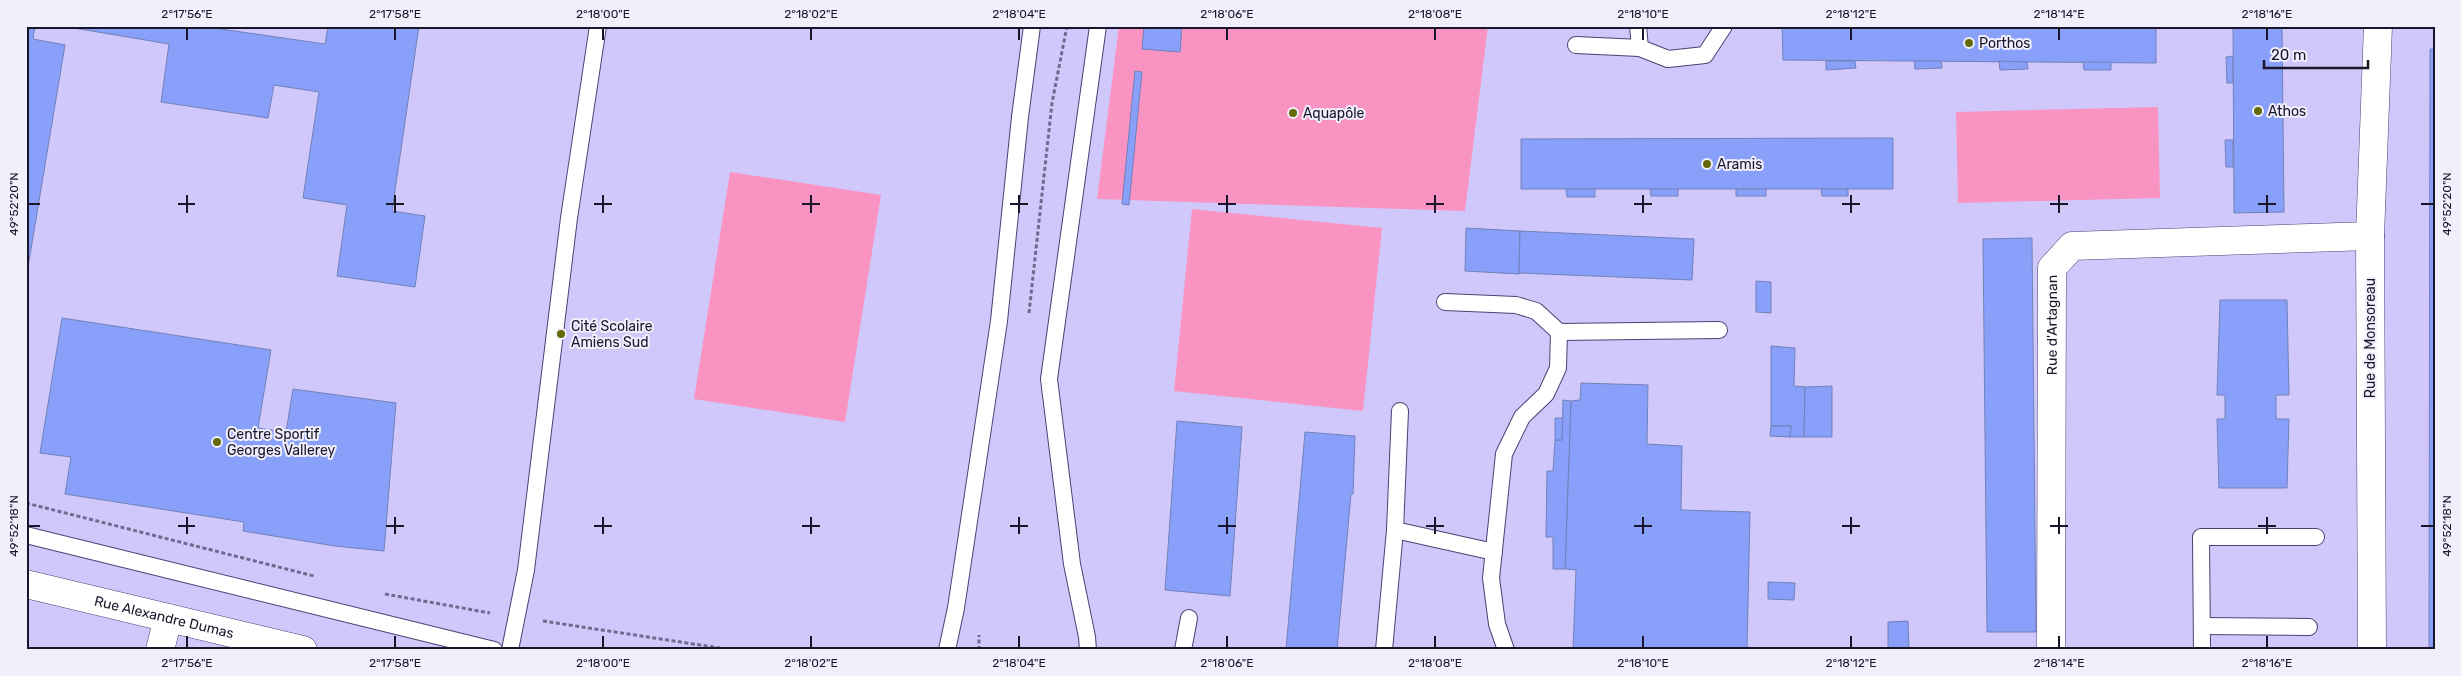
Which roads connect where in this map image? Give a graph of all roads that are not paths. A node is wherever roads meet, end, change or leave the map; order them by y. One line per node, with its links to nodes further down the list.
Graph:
1 (598, 26): 26 (lane)
2 (1032, 26): 27 (lane)
3 (1098, 26): 28 (lane)
4 (1638, 26): 8 (lane)
5 (1724, 26): 8 (lane)
6 (2378, 26): 9 (street, Rue de Monsoreau)
7 (1576, 45): 8 (lane)
8 (1640, 48)
9 (2370, 236): 32 (street, Rue d'Artagnan); 34 (street, Rue de Monsoreau)
10 (1445, 302): 12 (lane)
11 (1719, 330): 12 (lane)
12 (1559, 332): 17 (lane)
13 (1400, 411): 14 (lane)
14 (1395, 530): 17 (lane); 30 (lane)
15 (26, 535): 25 (lane)
16 (2316, 537): 21 (lane)
17 (1494, 552): 31 (lane)
18 (26, 584): 19 (street, Rue Alexandre Dumas)
19 (168, 618): 23 (street); 24 (street, Rue Alexandre Dumas)
20 (1189, 618): 29 (lane)
21 (2202, 626): 22 (lane); 33 (lane)
22 (2309, 628)
23 (160, 650)
24 (303, 650)
25 (494, 650)
26 (510, 650)
27 (947, 650)
28 (1088, 650)
29 (1183, 650)
30 (1384, 650)
31 (1506, 650)
32 (2051, 650)
33 (2202, 650)
34 (2372, 650)

